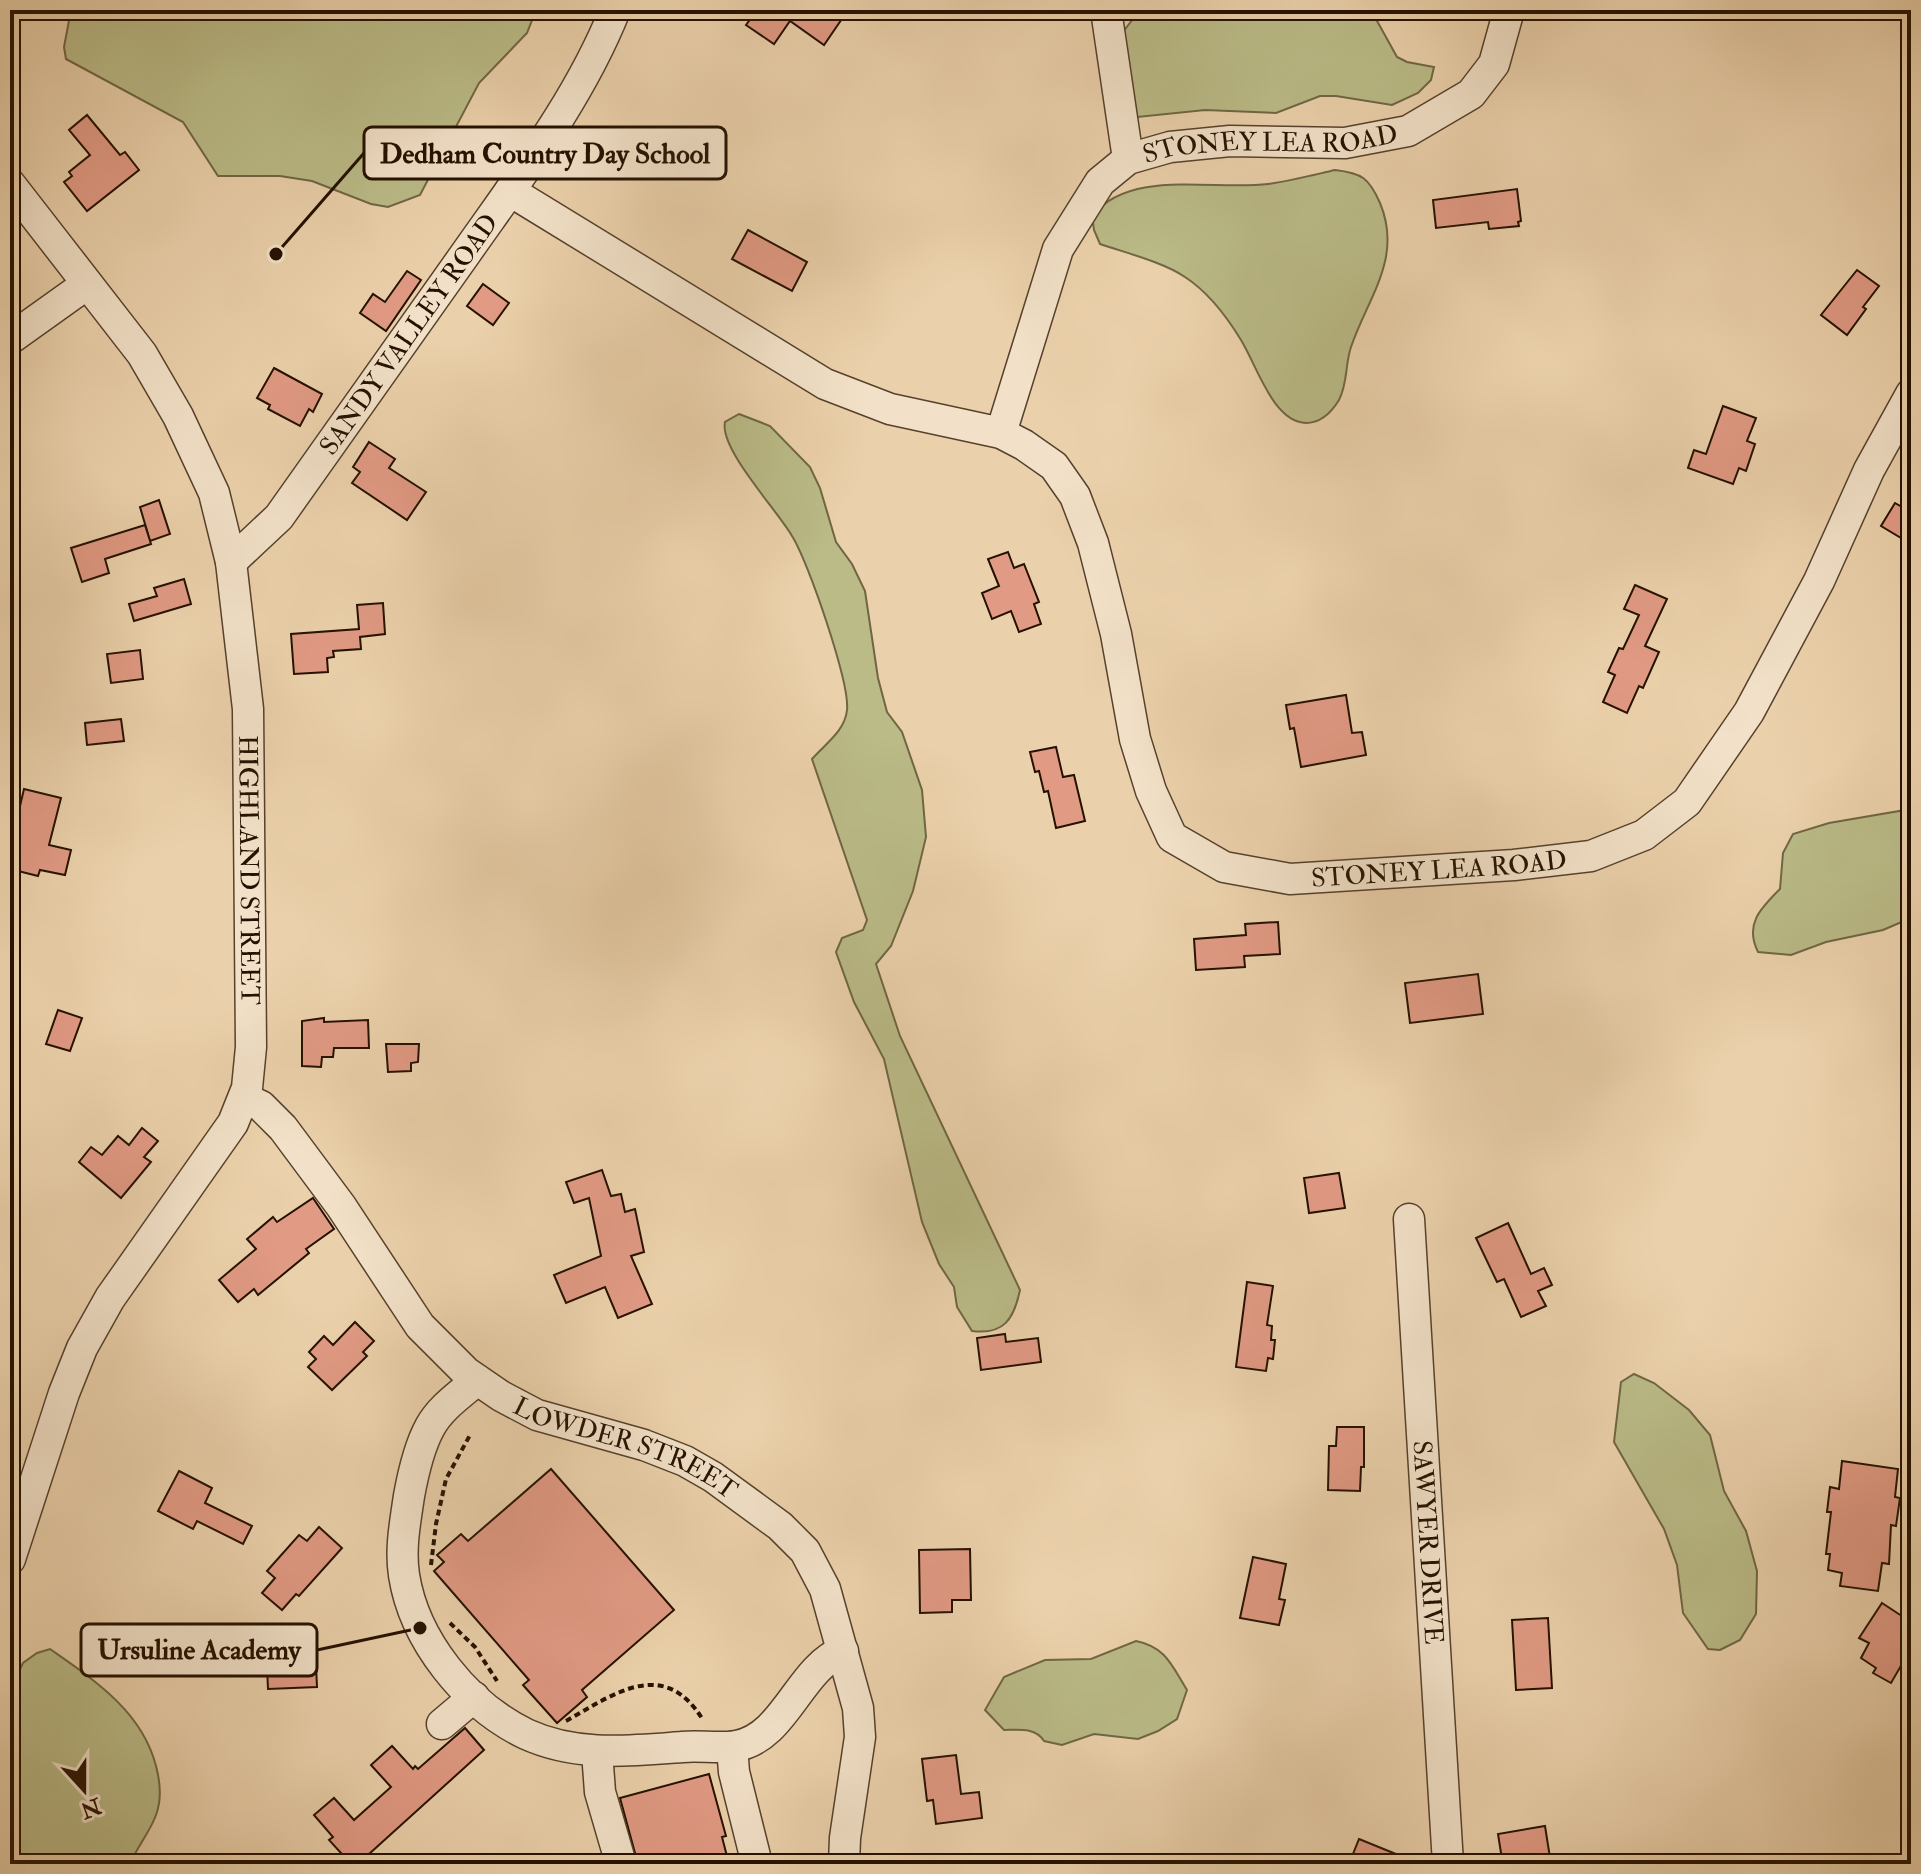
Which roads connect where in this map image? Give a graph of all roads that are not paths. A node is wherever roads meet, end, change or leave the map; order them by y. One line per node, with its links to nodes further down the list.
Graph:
1 (615, 10): 6 (street, SANDY VALLEY ROAD)
2 (1106, 10): 4 (street)
3 (1509, 10): 4 (street, STONEY LEA ROAD)
4 (1128, 159): 10 (street, STONEY LEA ROAD)
5 (10, 184): 7 (street, HIGHLAND STREET)
6 (510, 191): 10 (street, STONEY LEA ROAD); 11 (street, SANDY VALLEY ROAD)
7 (87, 284): 8 (street); 11 (street, HIGHLAND STREET)
8 (10, 339)
9 (1911, 394): 10 (street, STONEY LEA ROAD)
10 (1001, 433)
11 (231, 562): 12 (street, HIGHLAND STREET)
12 (244, 1098): 14 (street, LOWDER STREET); 15 (street, HIGHLAND STREET)
13 (1409, 1219): 25 (street, SAWYER DRIVE)
14 (477, 1380): 17 (street, LOWDER STREET); 18 (street)
15 (18, 1505): 16 (street, HIGHLAND STREET)
16 (10, 1559)
17 (843, 1651): 20 (street); 24 (street, LOWDER STREET)
18 (487, 1691): 19 (street); 21 (street)
19 (442, 1724)
20 (719, 1739): 21 (street); 23 (street)
21 (597, 1752): 22 (street)
22 (621, 1864)
23 (757, 1864)
24 (844, 1864)
25 (1448, 1864)

